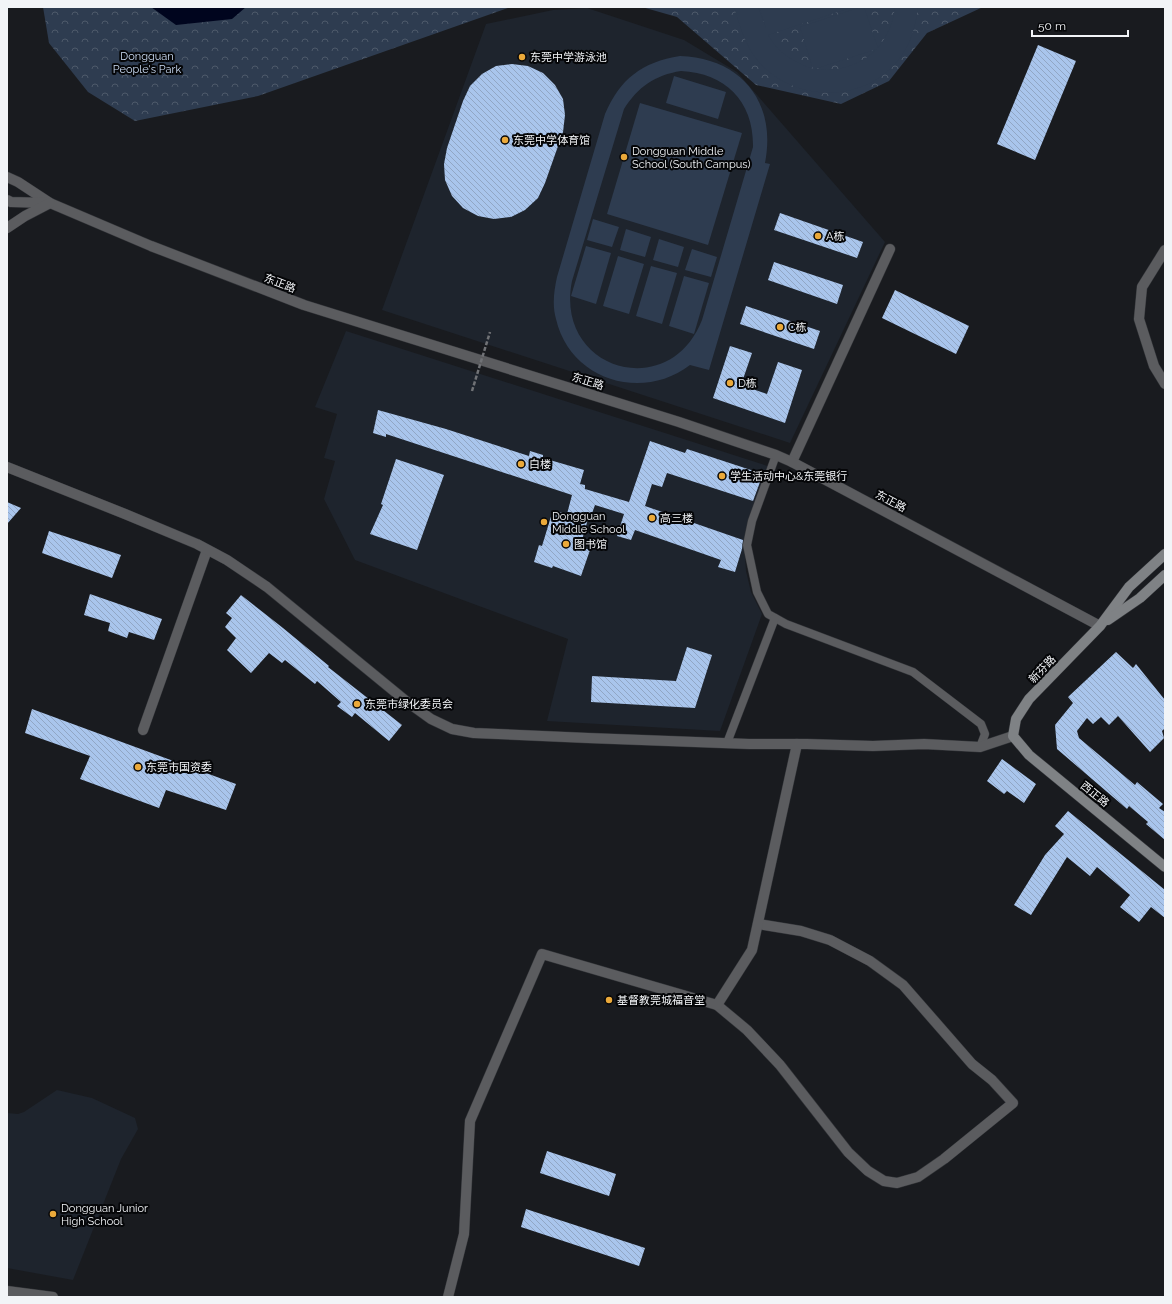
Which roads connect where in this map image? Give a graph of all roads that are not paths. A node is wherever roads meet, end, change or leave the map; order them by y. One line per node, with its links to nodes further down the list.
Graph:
1 (7, 178): 3 (street)
2 (7, 200): 3 (street)
3 (50, 203): 4 (street); 8 (street, 东正路)
4 (7, 228)
5 (890, 249): 9 (street)
6 (1165, 250): 7 (street)
7 (1165, 384)
8 (776, 454): 9 (street, 东正路); 14 (lane)
9 (792, 462): 15 (street, 东正路)
10 (7, 467): 11 (street)
11 (207, 550): 16 (street); 18 (street)
12 (1165, 554): 15 (main road, 新芬路)
13 (1165, 575): 15 (main road, 新芬路)
14 (775, 618): 18 (lane); 20 (lane)
15 (1100, 626): 17 (main road, 新芬路)
16 (143, 730)
17 (1013, 736): 20 (street); 21 (main road, 西正路)
18 (727, 743): 19 (street)
19 (797, 744): 20 (street); 22 (street)
20 (980, 747)
21 (1165, 867)
22 (758, 924): 23 (street); 23 (street)
23 (717, 1005): 26 (street)
24 (7, 1291): 25 (street)
25 (52, 1297)
26 (448, 1297)

